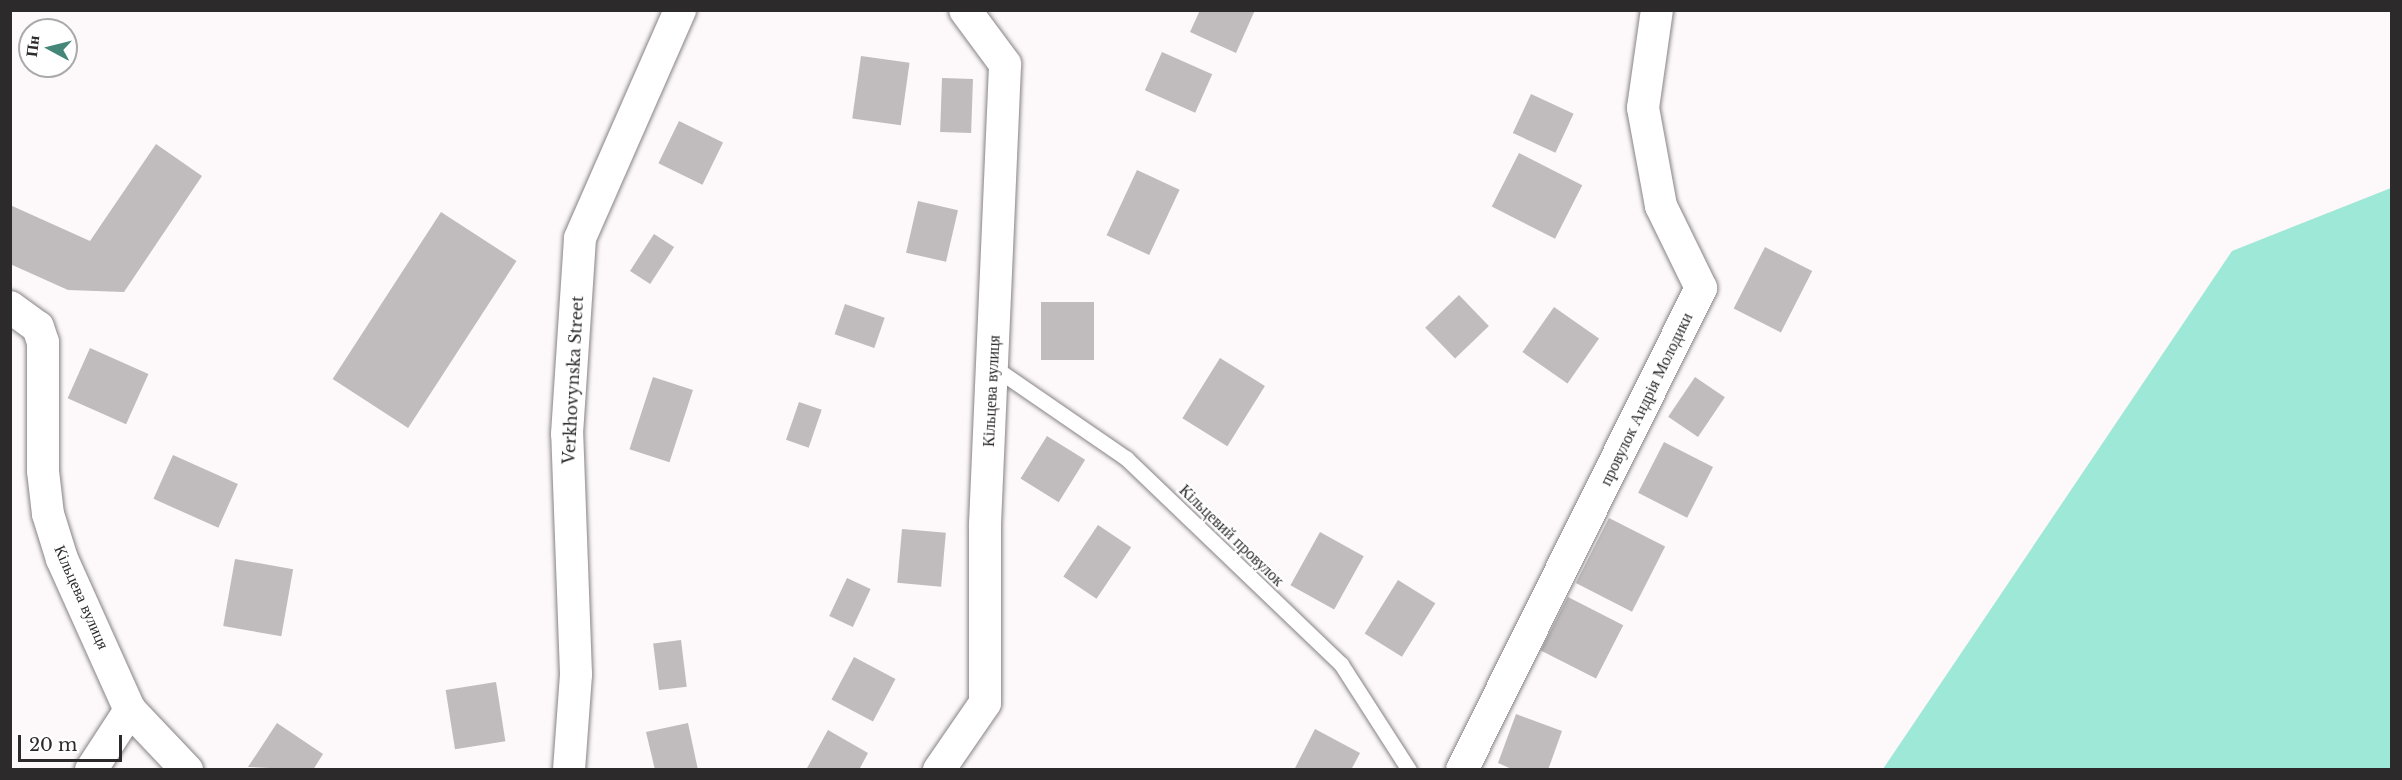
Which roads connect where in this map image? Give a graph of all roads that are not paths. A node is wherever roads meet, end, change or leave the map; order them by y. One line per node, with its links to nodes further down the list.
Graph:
1 (680, 10): 9 (street, Verkhovynska Street)
2 (965, 10): 5 (street, Кільцева вулиця)
3 (1657, 10): 12 (street, провулок Андрія Молодики)
4 (10, 307): 6 (street, Кільцева вулиця)
5 (992, 366): 10 (street, Кільцева вулиця); 11 (lane, Кільцевий провулок)
6 (130, 710): 7 (street); 8 (street, Кільцева вулиця)
7 (91, 770)
8 (187, 770)
9 (569, 770)
10 (939, 770)
11 (1409, 770)
12 (1462, 770)

